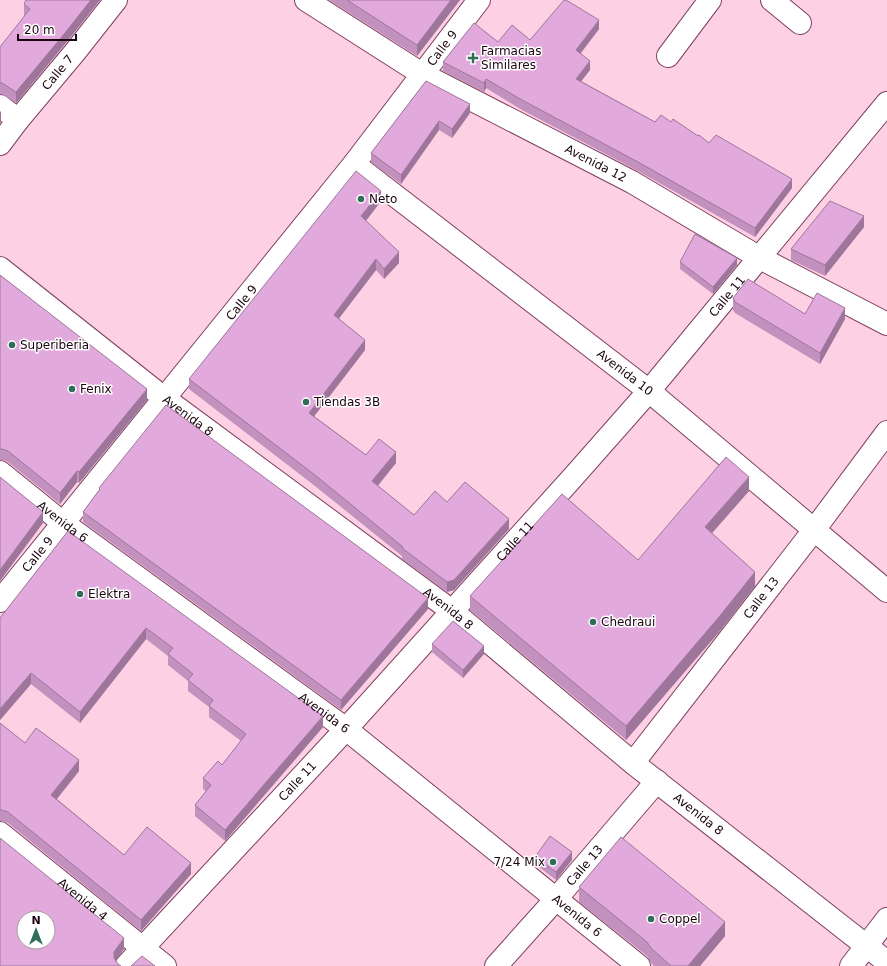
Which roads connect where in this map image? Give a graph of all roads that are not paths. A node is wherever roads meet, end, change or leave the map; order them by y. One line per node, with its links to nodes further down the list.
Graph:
1 (116, 0): 11 (street, Calle 7)
2 (306, 0): 8 (street, Avenida 12)
3 (478, 0): 8 (street, Calle 9)
4 (710, 0): 7 (street)
5 (772, 0): 6 (street)
6 (800, 23)
7 (668, 56)
8 (422, 74): 13 (street, Calle 9); 14 (street, Avenida 12)
9 (887, 103): 14 (street, Calle 11)
10 (0, 106): 11 (street)
11 (18, 120): 12 (street, Calle 7)
12 (0, 144)
13 (354, 164): 17 (street, Avenida 10); 18 (street, Calle 9)
14 (760, 258): 16 (street, Avenida 12); 17 (street, Calle 11)
15 (0, 268): 18 (street, Avenida 8)
16 (887, 324)
17 (649, 391): 22 (street, Avenida 10); 25 (street, Calle 11)
18 (164, 398): 21 (street, Calle 9); 25 (street, Avenida 8)
19 (887, 432): 22 (street, Calle 13)
20 (0, 472): 21 (street, Avenida 6)
21 (63, 523): 24 (street, Calle 9); 26 (street, Avenida 6)
22 (814, 530): 23 (street, Avenida 10); 27 (street, Calle 13)
23 (887, 591)
24 (0, 601)
25 (452, 611): 26 (street, Calle 11); 27 (street, Avenida 8)
26 (346, 729): 30 (street, Avenida 6); 33 (street, Calle 11)
27 (633, 762): 28 (street, Avenida 8)
28 (657, 781): 30 (street, Calle 13); 32 (street, Avenida 8)
29 (0, 833): 33 (street, Avenida 4)
30 (556, 899): 37 (street, Calle 13); 38 (street, Avenida 6)
31 (887, 919): 32 (street)
32 (868, 945): 34 (street, Avenida 8); 39 (street)
33 (142, 948): 35 (street, Calle 11); 36 (street, Avenida 4)
34 (887, 962)
35 (126, 966)
36 (165, 966)
37 (496, 966)
38 (639, 966)
39 (851, 966)

